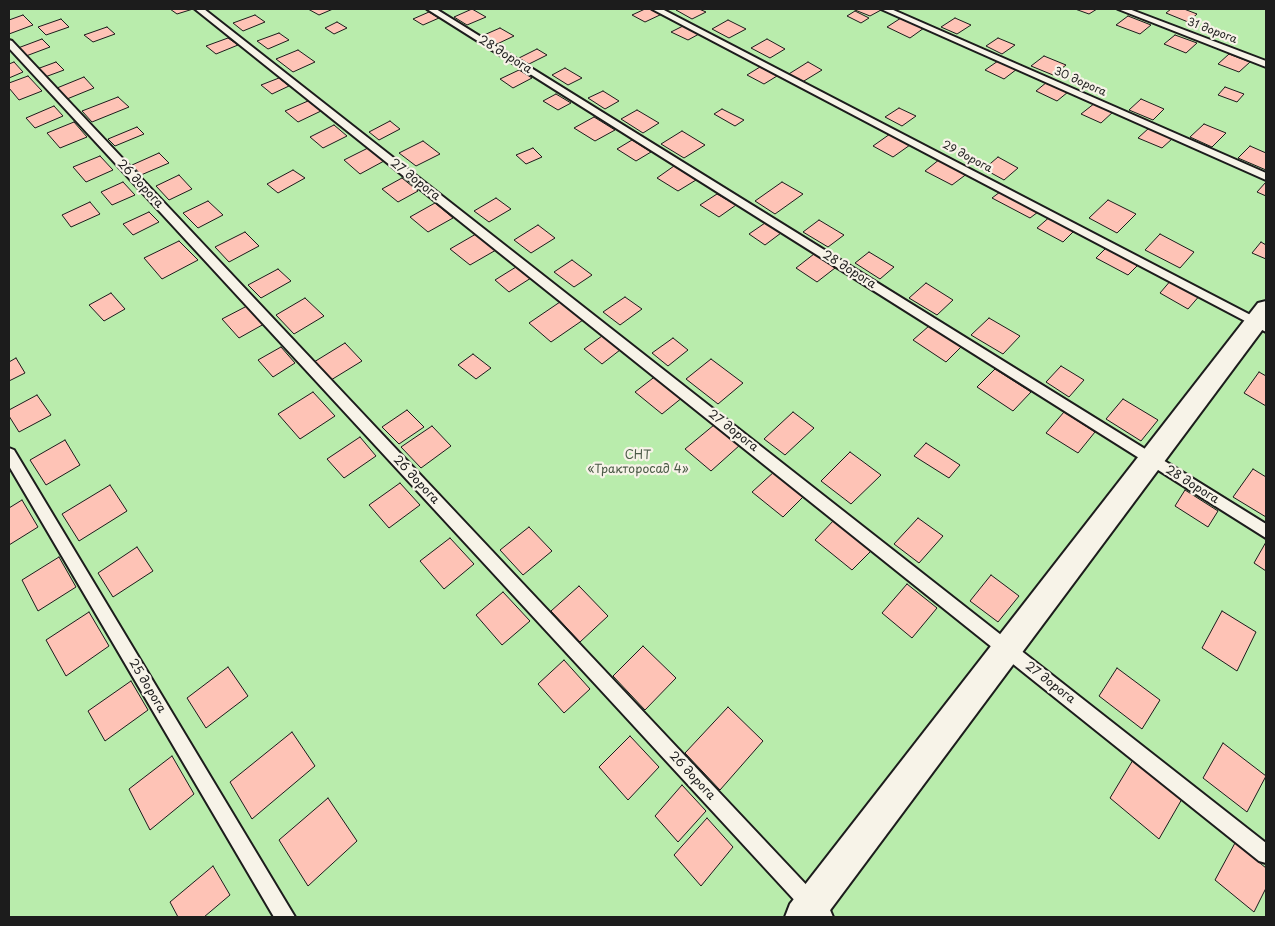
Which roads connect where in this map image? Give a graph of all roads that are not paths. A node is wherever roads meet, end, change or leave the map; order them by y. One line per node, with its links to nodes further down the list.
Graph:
1 (200, 9): 13 (lane, 27 дорога)
2 (431, 9): 11 (lane, 28 дорога)
3 (656, 9): 9 (lane, 29 дорога)
4 (885, 9): 8 (lane, 30 дорога)
5 (1122, 9): 7 (lane, 31 дорога)
6 (9, 43): 15 (lane, 26 дорога)
7 (1266, 64)
8 (1266, 177)
9 (1263, 320): 11 (street)
10 (9, 454): 16 (lane, 25 дорога)
11 (1151, 460): 12 (lane, 28 дорога); 13 (street)
12 (1266, 532)
13 (1008, 649): 14 (lane, 27 дорога); 15 (street)
14 (1266, 854)
15 (813, 913)
16 (285, 917)

